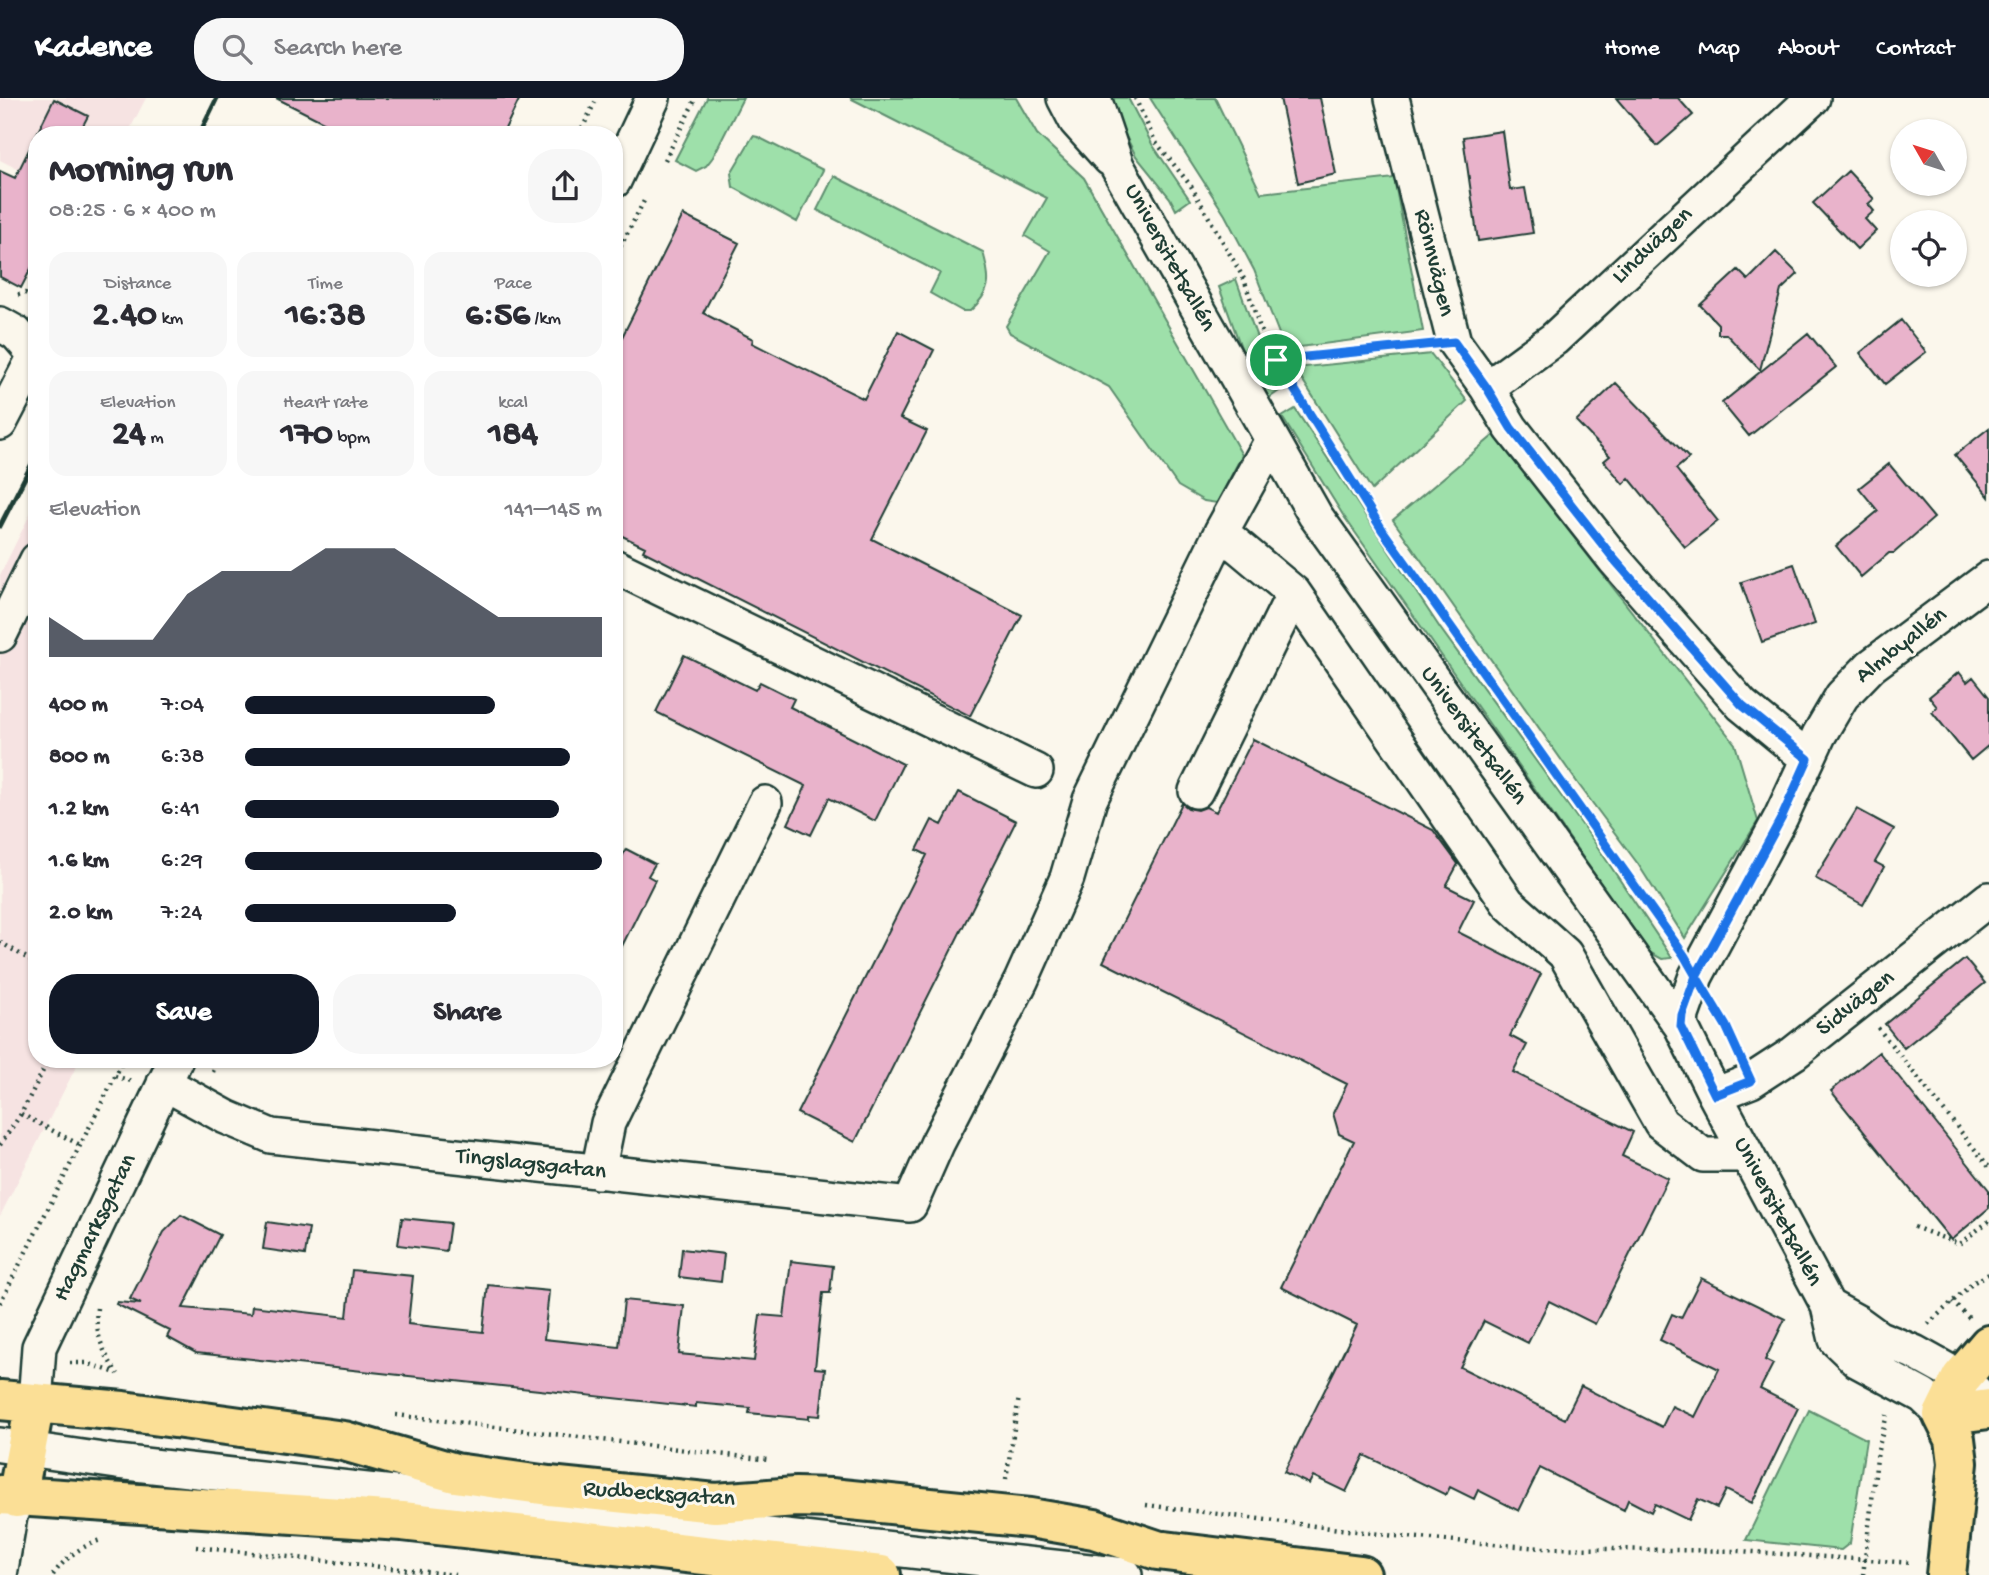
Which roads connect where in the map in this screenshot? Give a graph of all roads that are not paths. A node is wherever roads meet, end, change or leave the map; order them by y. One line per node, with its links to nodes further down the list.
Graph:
1 (653, 98): 6 (street)
2 (1064, 98): 7 (street, Universitetsallén)
3 (1094, 98): 7 (street, Universitetsallén)
4 (1392, 98): 11 (street, Rönnvägen)
5 (1813, 98): 11 (street, Lindvägen)
6 (623, 162)
7 (1117, 166): 13 (street, Universitetsallén)
8 (0, 324): 9 (street)
9 (28, 346)
10 (28, 370): 12 (street)
11 (1487, 388): 20 (street, Rönnvägen)
12 (0, 423)
13 (1272, 440): 14 (street); 25 (street, Universitetsallén)
14 (1221, 532): 18 (street); 29 (street, Tingslagsgatan)
15 (623, 570): 21 (street)
16 (28, 578): 19 (street)
17 (1989, 578): 20 (street, Almbyallén)
18 (1294, 593): 22 (street); 28 (street)
19 (0, 635)
20 (1808, 759): 25 (street, Almbyallén)
21 (1036, 771)
22 (1196, 791)
23 (765, 803): 29 (street)
24 (1989, 899): 27 (street, Sidvägen)
25 (1681, 1026): 27 (street, Universitetsallén)
26 (170, 1071): 29 (street, Tingslagsgatan); 33 (street, Hagmarksgatan)
27 (1715, 1095): 28 (street, Universitetsallén)
28 (1746, 1155): 30 (street, Universitetsallén)
29 (598, 1172)
30 (1828, 1306): 32 (street, Universitetsallén); 35 (street, Universitetsallén)
31 (1989, 1345): 32 (main road)
32 (1961, 1378): 34 (street, Universitetsallén); 35 (main road)
33 (17, 1402): 36 (main road); 41 (main road, Rudbecksgatan)
34 (1989, 1408): 35 (main road)
35 (1943, 1415): 42 (main road, Universitetsallén)
36 (13, 1447): 37 (main road); 40 (street)
37 (8, 1497): 38 (street); 39 (main road)
38 (0, 1575)
39 (881, 1575)
40 (1125, 1575)
41 (1361, 1575)
42 (1946, 1575)

